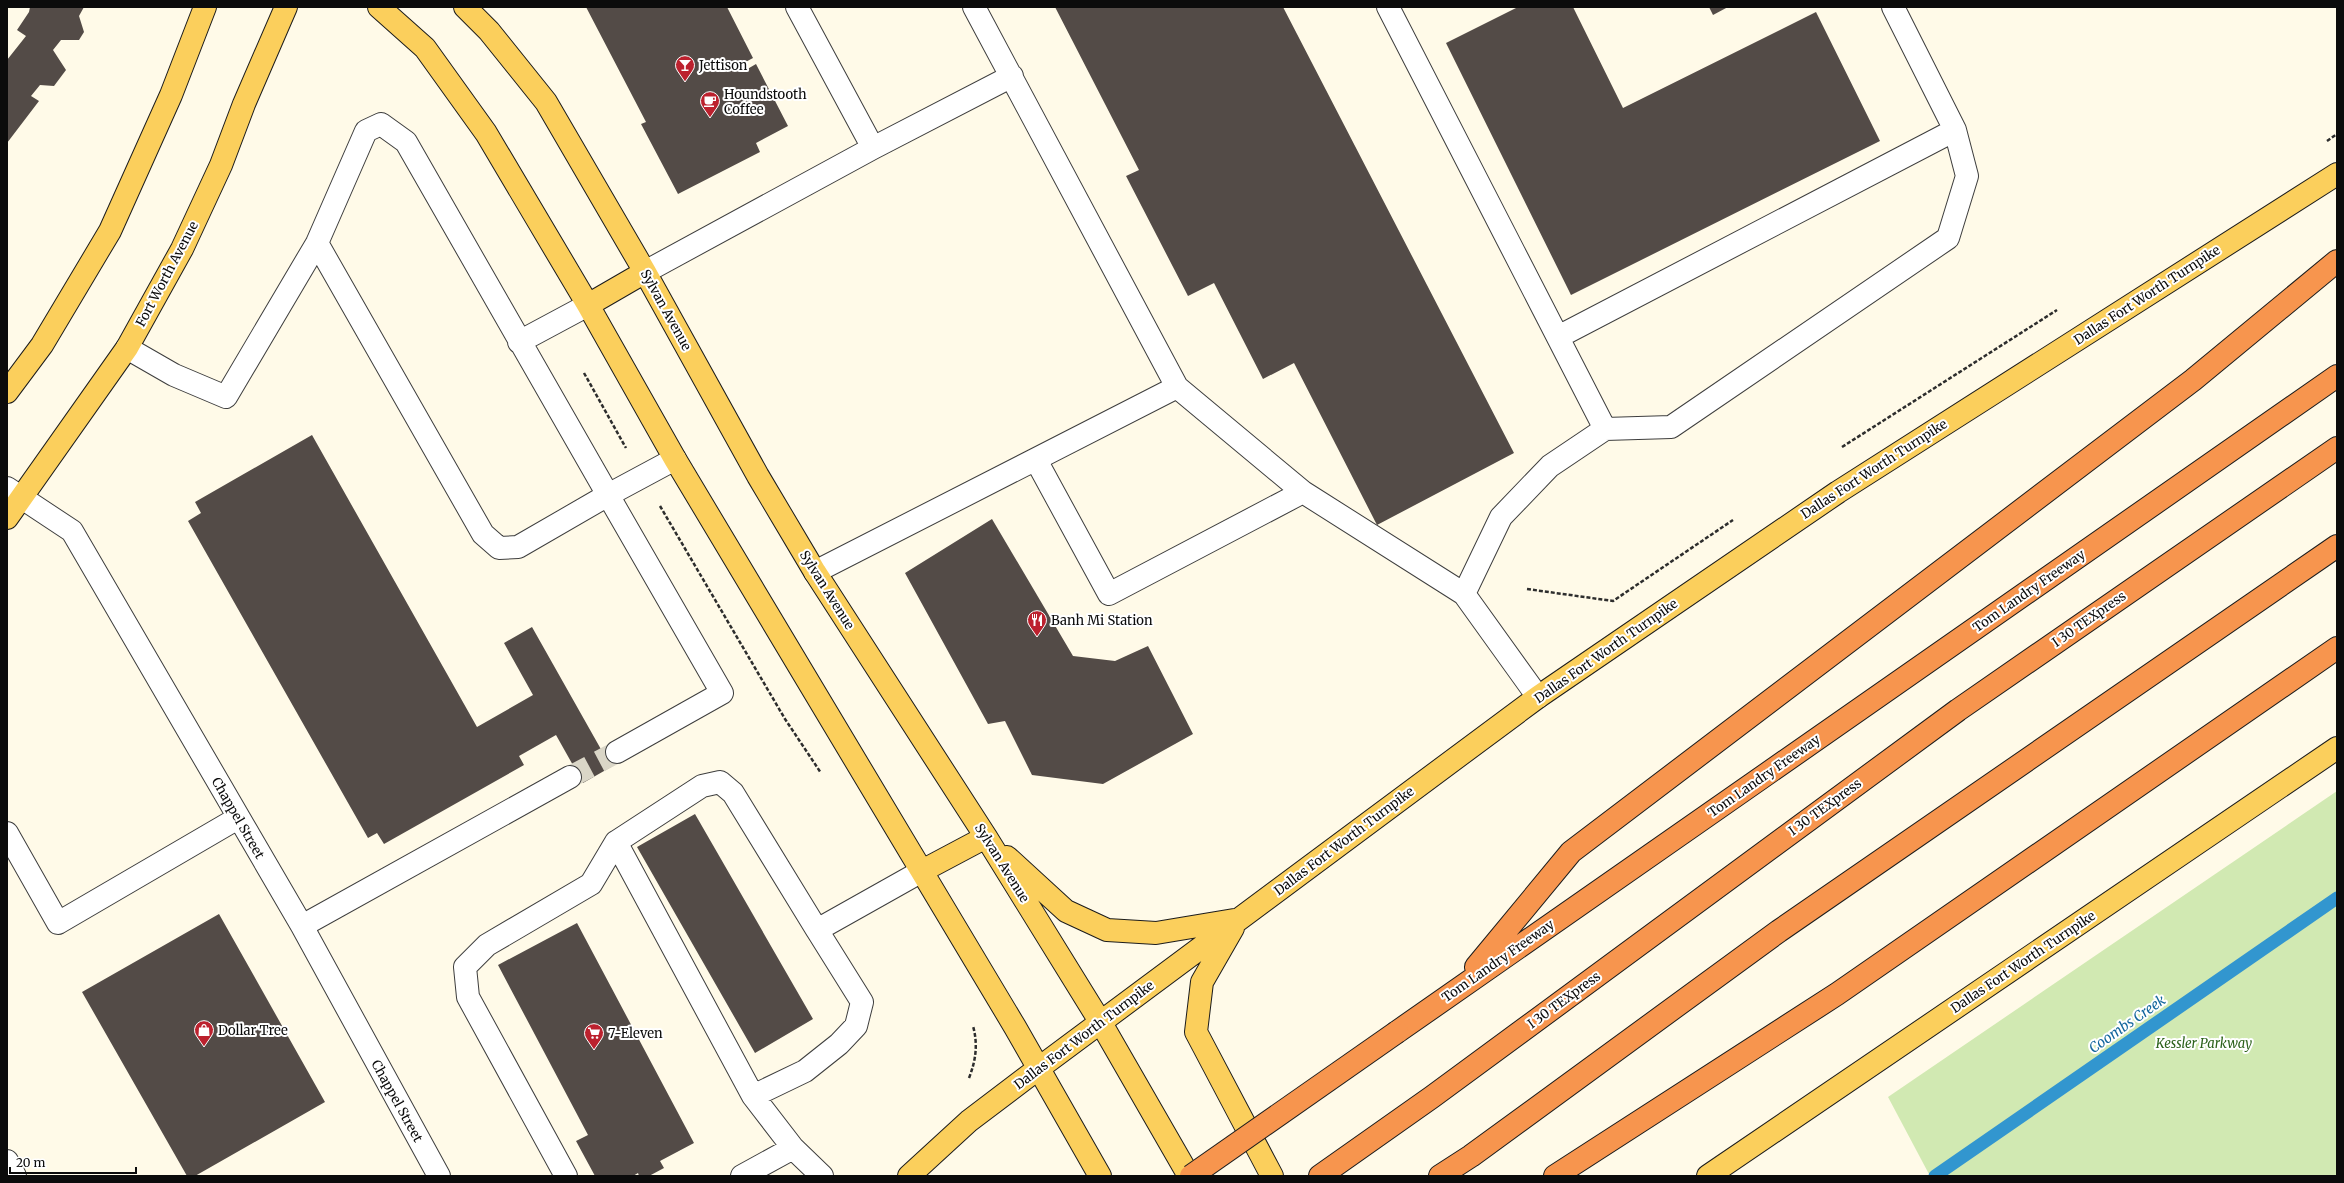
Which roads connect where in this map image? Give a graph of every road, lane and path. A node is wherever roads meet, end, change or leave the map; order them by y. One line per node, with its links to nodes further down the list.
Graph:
1 (205, 7): 26 (main road)
2 (286, 7): 22 (main road, Fort Worth Avenue)
3 (379, 7): 18 (main road)
4 (465, 7): 17 (main road, Sylvan Avenue)
5 (798, 7): 13 (street)
6 (974, 7): 9 (street)
7 (1388, 7): 20 (street)
8 (1893, 7): 10 (street)
9 (1012, 76): 13 (street); 25 (street)
10 (1955, 130): 20 (street); 27 (street)
11 (2337, 134): 12 (path)
12 (2324, 143)
13 (873, 148): 17 (street)
14 (2337, 174): 43 (main road, Dallas Fort Worth Turnpike)
15 (317, 243): 21 (street); 22 (street); 35 (street)
16 (2337, 261): 56 (highway)
17 (646, 272): 18 (main road); 39 (main road, Sylvan Avenue)
18 (588, 306): 21 (street); 30 (main road)
19 (2062, 306): 29 (path)
20 (1558, 337): 27 (street)
21 (519, 342): 35 (street)
22 (127, 348): 34 (main road, Fort Worth Avenue)
23 (584, 373): 32 (path)
24 (2337, 376): 56 (highway, Tom Landry Freeway)
25 (1177, 388): 31 (street); 33 (street)
26 (7, 392)
27 (1605, 429): 41 (street)
28 (2337, 448): 73 (highway, I 30 TEXpress)
29 (1836, 451)
30 (675, 459): 32 (street); 52 (main road)
31 (1036, 460): 33 (street); 39 (street)
32 (642, 476): 35 (street); 47 (path)
33 (1302, 492): 41 (street)
34 (15, 493): 37 (main road, Fort Worth Avenue); 48 (street, Chappel Street)
35 (608, 495): 45 (street)
36 (1738, 517): 40 (path)
37 (7, 518)
38 (2337, 546): 74 (highway)
39 (815, 572): 50 (main road, Sylvan Avenue)
40 (1526, 589)
41 (1464, 594): 43 (street)
42 (2337, 648): 75 (highway)
43 (1538, 697): 53 (main road, Dallas Fort Worth Turnpike)
44 (2337, 748): 76 (main road, Dallas Fort Worth Turnpike)
45 (617, 752)
46 (570, 777): 54 (street)
47 (824, 777)
48 (238, 818): 49 (street); 54 (street, Chappel Street)
49 (7, 833)
50 (986, 837): 52 (main road); 53 (main road); 57 (main road, Sylvan Avenue)
51 (616, 842): 55 (street); 61 (street); 66 (street)
52 (922, 872): 55 (street); 59 (main road)
53 (1237, 920): 57 (main road, Dallas Fort Worth Turnpike); 72 (main road)
54 (302, 926): 65 (street, Chappel Street)
55 (817, 930): 61 (street)
56 (1459, 988): 71 (highway, Tom Landry Freeway, bridge)
57 (1101, 1023): 59 (main road, Dallas Fort Worth Turnpike); 71 (main road, Sylvan Avenue)
58 (973, 1024): 60 (path)
59 (1039, 1068): 69 (main road, Dallas Fort Worth Turnpike); 70 (main road)
60 (967, 1084)
61 (753, 1096): 62 (street)
62 (793, 1148): 67 (street); 68 (street)
63 (7, 1161): 64 (street)
64 (16, 1176)
65 (439, 1176)
66 (566, 1176)
67 (742, 1176)
68 (822, 1176)
69 (909, 1176)
70 (1100, 1176)
71 (1190, 1176)
72 (1272, 1176)
73 (1320, 1176)
74 (1440, 1176)
75 (1555, 1176)
76 (1708, 1176)

